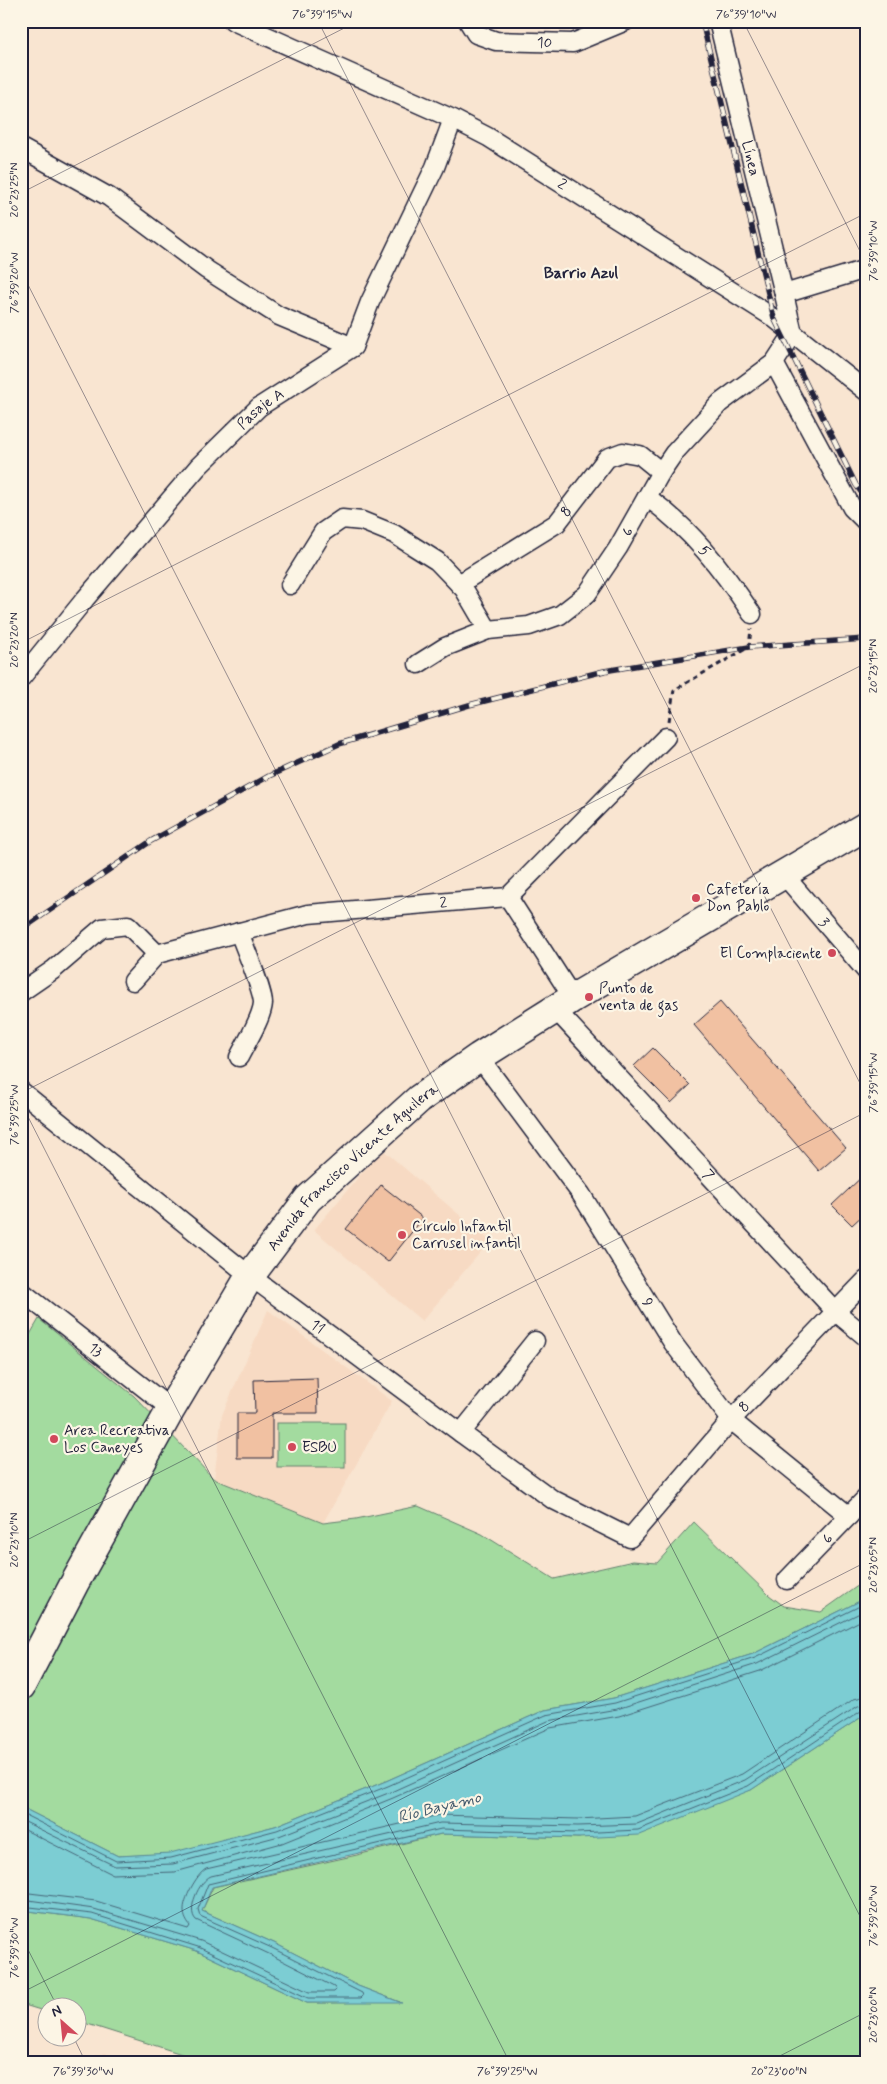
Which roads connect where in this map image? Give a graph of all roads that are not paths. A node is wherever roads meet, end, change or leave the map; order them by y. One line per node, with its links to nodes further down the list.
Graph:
1 (232, 21): 5 (street, 2)
2 (468, 21): 3 (street, 10)
3 (626, 21)
4 (718, 21): 8 (street, Línea)
5 (453, 119): 9 (street, 2); 10 (street)
6 (21, 148): 10 (street)
7 (866, 269): 8 (street)
8 (784, 294): 9 (street)
9 (793, 334): 11 (street, 6); 12 (street, 2)
10 (353, 347): 21 (street, Pasaje A)
11 (774, 363): 13 (street, 6); 15 (street)
12 (866, 391)
13 (661, 472): 14 (street, 6); 16 (street, 8)
14 (647, 498): 18 (street, 5); 19 (street, 6)
15 (866, 522)
16 (459, 584): 17 (street); 19 (street)
17 (290, 585)
18 (752, 614)
19 (488, 630): 20 (street, 6)
20 (418, 664)
21 (21, 678)
22 (666, 737): 25 (street)
23 (866, 826): 24 (main road, Avenida Francisco Vicente Aguilera)
24 (784, 875): 28 (street, 3); 31 (main road, Avenida Francisco Vicente Aguilera)
25 (508, 897): 26 (street, 2); 31 (street, 7)
26 (238, 932): 27 (street, 2); 32 (street)
27 (157, 954): 29 (street); 30 (street)
28 (866, 971)
29 (133, 981)
30 (21, 992)
31 (564, 1003): 33 (main road, Avenida Francisco Vicente Aguilera); 38 (street, 7)
32 (239, 1057)
33 (480, 1057): 35 (main road, Avenida Francisco Vicente Aguilera); 42 (street, 9)
34 (21, 1091): 35 (street, 11)
35 (250, 1276): 41 (main road, Avenida Francisco Vicente Aguilera); 43 (street, 11)
36 (866, 1280): 38 (street, 8)
37 (21, 1291): 41 (street, 13)
38 (836, 1312): 39 (street, 7); 42 (street, 8)
39 (866, 1337)
40 (535, 1341): 43 (street)
41 (171, 1409): 48 (main road, Avenida Francisco Vicente Aguilera)
42 (731, 1420): 45 (street, 9); 46 (street, 8)
43 (461, 1433): 46 (street, 11)
44 (866, 1498): 45 (street, 6)
45 (849, 1516): 47 (street, 6)
46 (630, 1538)
47 (788, 1580)
48 (21, 1686)

